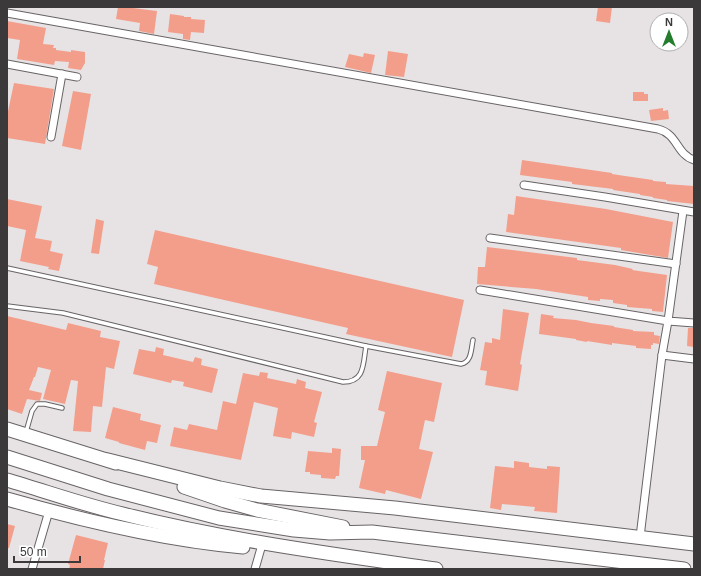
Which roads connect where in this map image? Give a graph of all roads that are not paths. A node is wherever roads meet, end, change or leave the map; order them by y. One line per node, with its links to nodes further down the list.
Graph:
1 (7, 12): 6 (street)
2 (7, 64): 3 (street)
3 (62, 74): 4 (street); 5 (street)
4 (77, 77)
5 (51, 137)
6 (694, 160)
7 (524, 185): 8 (street)
8 (683, 211): 9 (street); 11 (street)
9 (694, 212)
10 (490, 238): 11 (street)
11 (676, 264): 15 (street)
12 (7, 268): 18 (lane)
13 (480, 290): 15 (street)
14 (7, 306): 18 (lane)
15 (668, 321): 16 (street); 19 (street)
16 (694, 323)
17 (473, 340): 18 (lane)
18 (366, 346)
19 (662, 355): 20 (street); 30 (street)
20 (694, 359)
21 (62, 408): 23 (lane)
22 (7, 429): 23 (highway)
23 (25, 435): 25 (highway)
24 (7, 457): 29 (highway)
25 (108, 460): 29 (highway); 30 (highway)
26 (7, 480): 33 (highway)
27 (7, 499): 28 (highway)
28 (49, 511): 32 (highway); 35 (street)
29 (372, 532): 38 (highway)
30 (640, 538): 31 (highway)
31 (694, 544)
32 (261, 548): 33 (highway); 36 (street)
33 (305, 550): 34 (highway)
34 (403, 567): 37 (highway)
35 (32, 569)
36 (255, 569)
37 (436, 569)
38 (684, 569)

